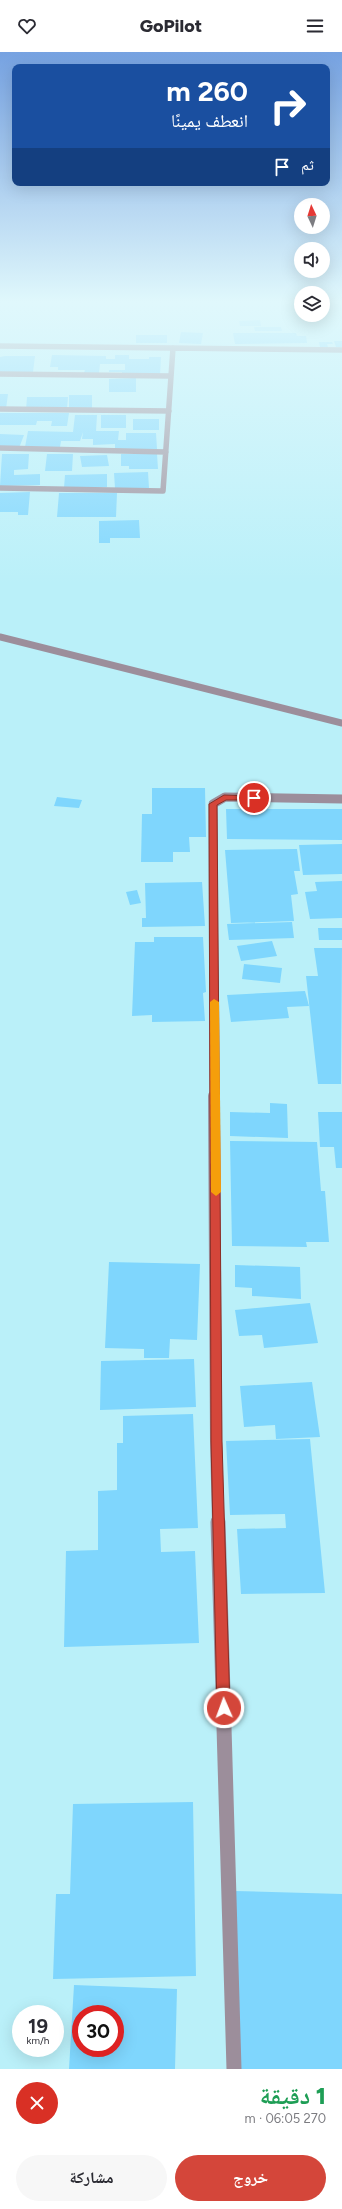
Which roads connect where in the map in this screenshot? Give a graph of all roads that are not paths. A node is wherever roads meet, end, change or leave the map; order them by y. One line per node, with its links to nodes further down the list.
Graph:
1 (170, 396): 3 (street)
2 (0, 409): 3 (street)
3 (169, 412): 5 (street)
4 (0, 448): 5 (street)
5 (166, 452): 6 (street)
6 (0, 488)
7 (0, 637): 8 (street)
8 (342, 723)
9 (342, 799): 10 (street)
10 (234, 2069)

